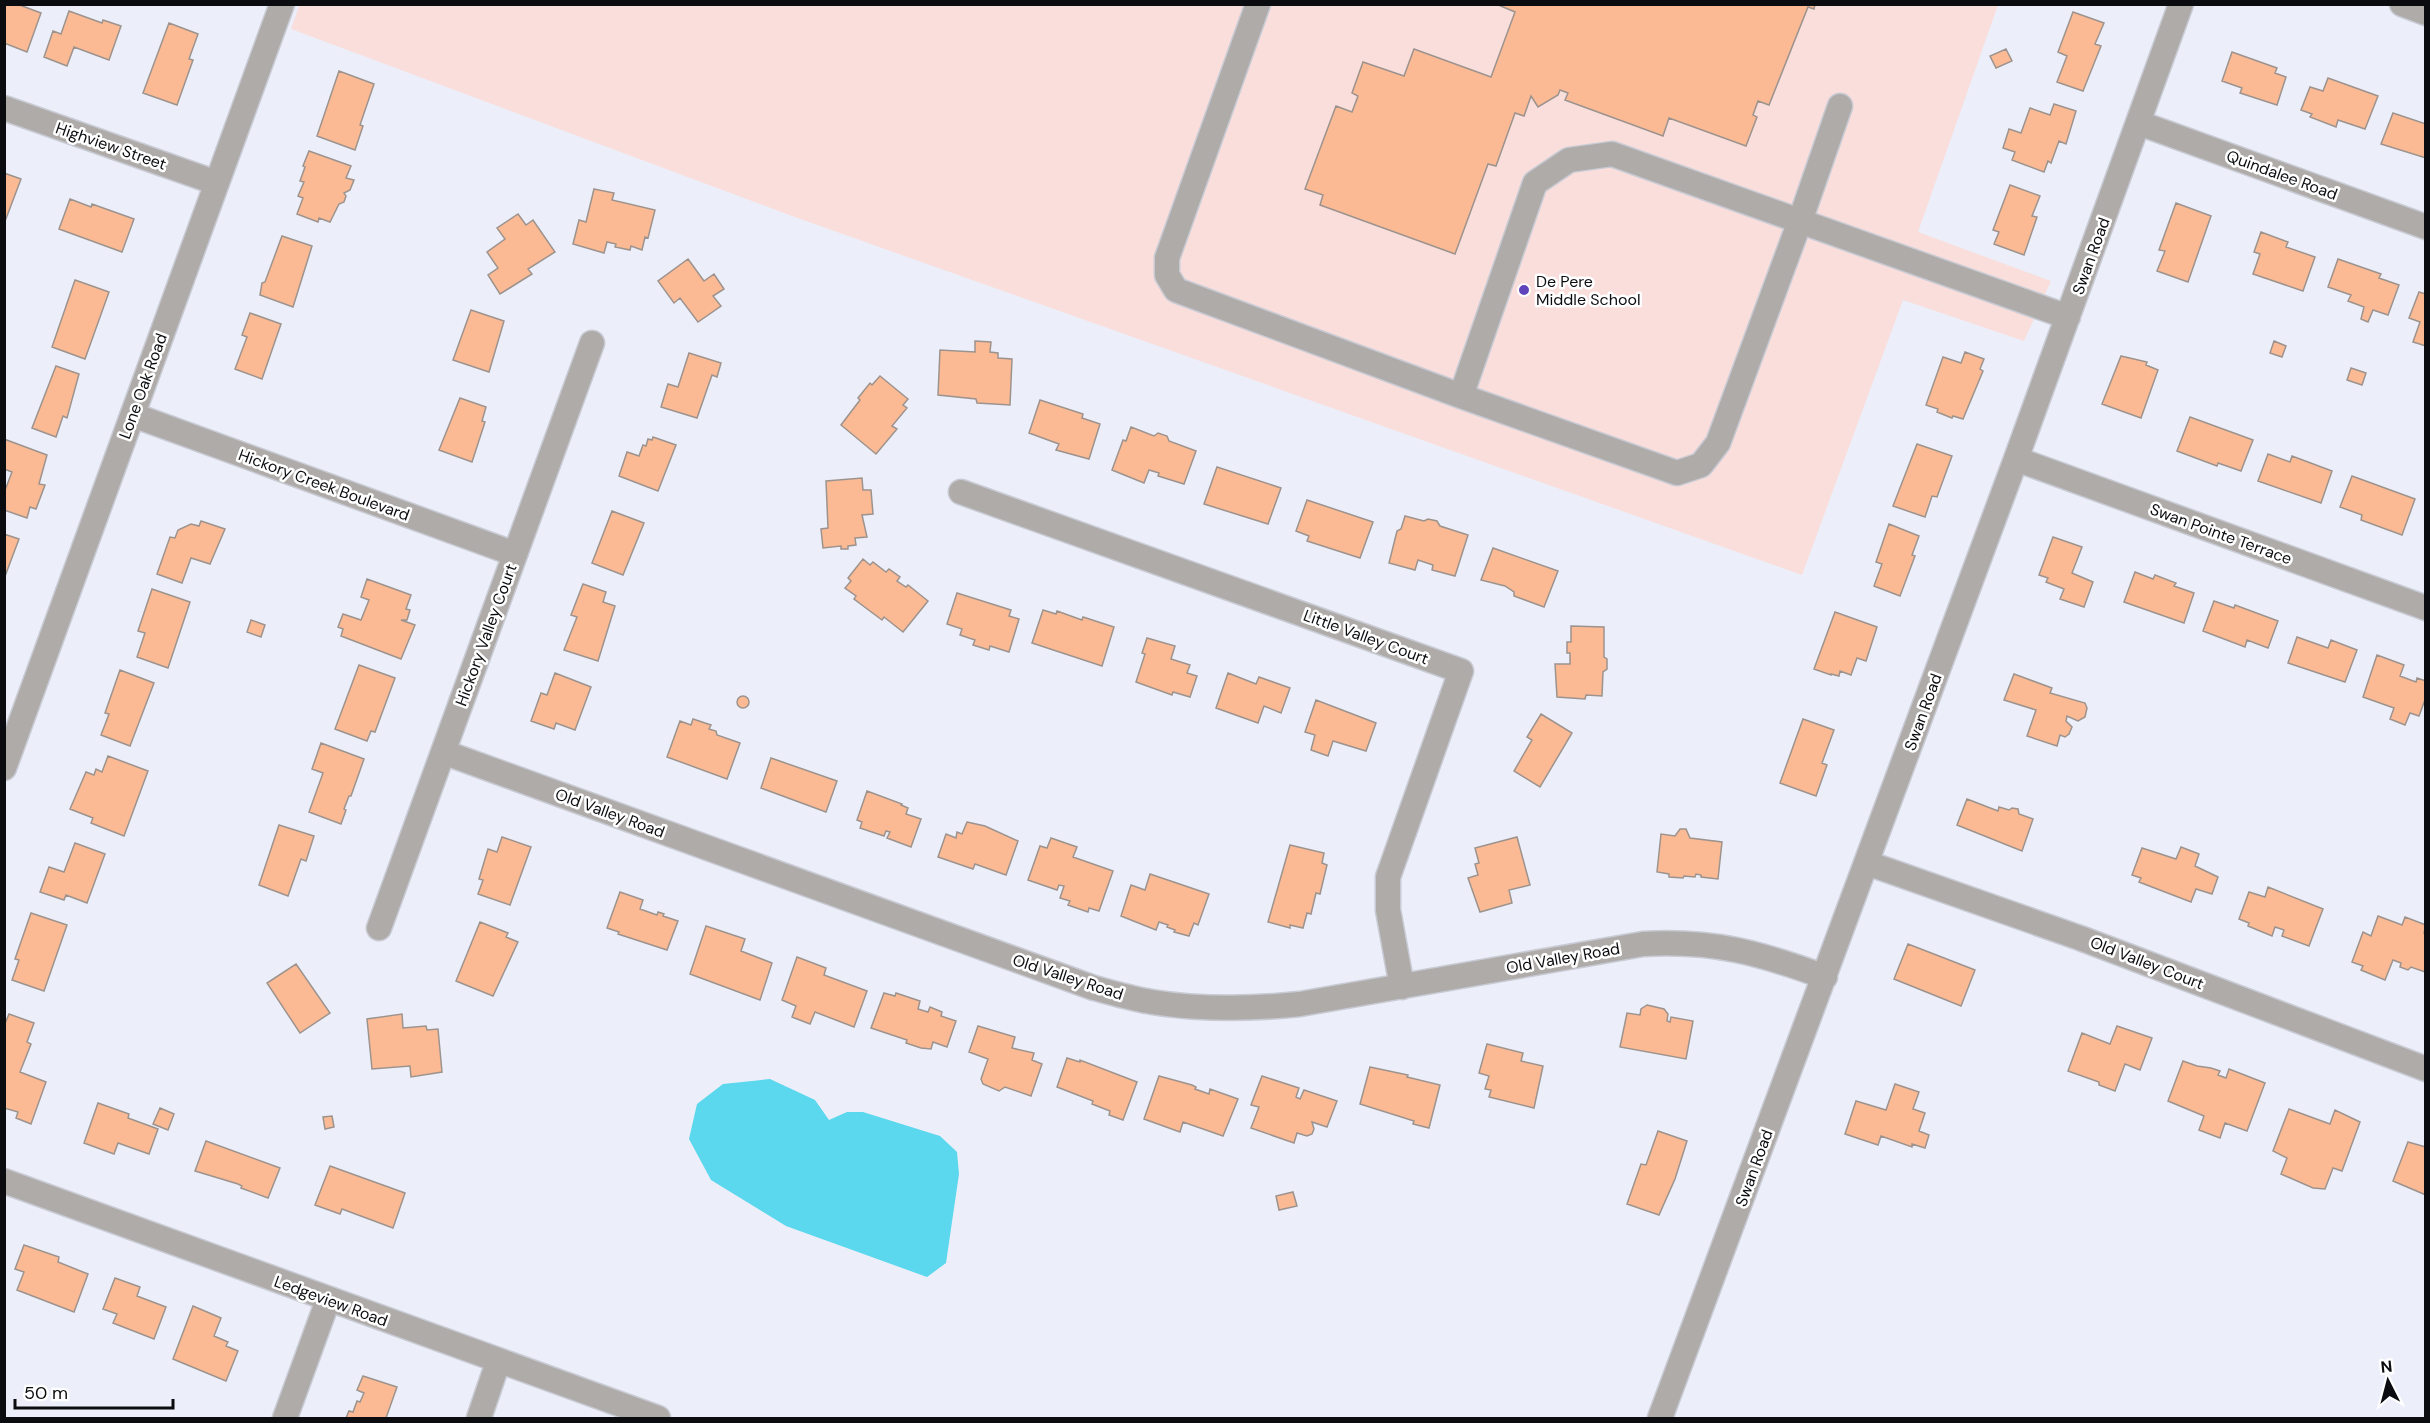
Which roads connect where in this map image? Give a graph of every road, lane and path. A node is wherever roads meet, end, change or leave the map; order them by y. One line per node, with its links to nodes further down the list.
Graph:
1 (282, 4): 9 (street, Lone Oak Road)
2 (1258, 4): 14 (street)
3 (2181, 4): 8 (street, Swan Road)
4 (2402, 4): 5 (street)
5 (2426, 13)
6 (1840, 106): 10 (street)
7 (4, 108): 9 (street, Highview Street)
8 (2139, 123): 11 (street, Quindalee Road); 12 (street, Swan Road)
9 (217, 183): 15 (street, Lone Oak Road)
10 (1800, 221): 12 (street); 14 (street); 14 (street)
11 (2426, 227)
12 (2068, 317): 16 (street, Swan Road)
13 (592, 343): 18 (street, Hickory Valley Court)
14 (1461, 396)
15 (133, 415): 18 (street, Hickory Creek Boulevard); 21 (street, Lone Oak Road)
16 (2016, 459): 19 (street, Swan Pointe Terrace); 22 (street, Swan Road)
17 (962, 492): 25 (street, Little Valley Court)
18 (515, 554): 20 (street, Hickory Valley Court)
19 (2426, 608)
20 (443, 752): 23 (street, Hickory Valley Court); 25 (street, Old Valley Road)
21 (4, 768)
22 (1867, 863): 24 (street, Swan Road); 26 (street, Old Valley Court)
23 (379, 928)
24 (1825, 977): 25 (street, Old Valley Road); 33 (street, Swan Road)
25 (1402, 987)
26 (2426, 1069)
27 (4, 1181): 28 (street, Ledgeview Road)
28 (328, 1300): 29 (street, Ledgeview Road); 30 (street)
29 (498, 1362): 31 (street); 32 (street, Ledgeview Road)
30 (285, 1419)
31 (479, 1419)
32 (658, 1419)
33 (1660, 1419)

